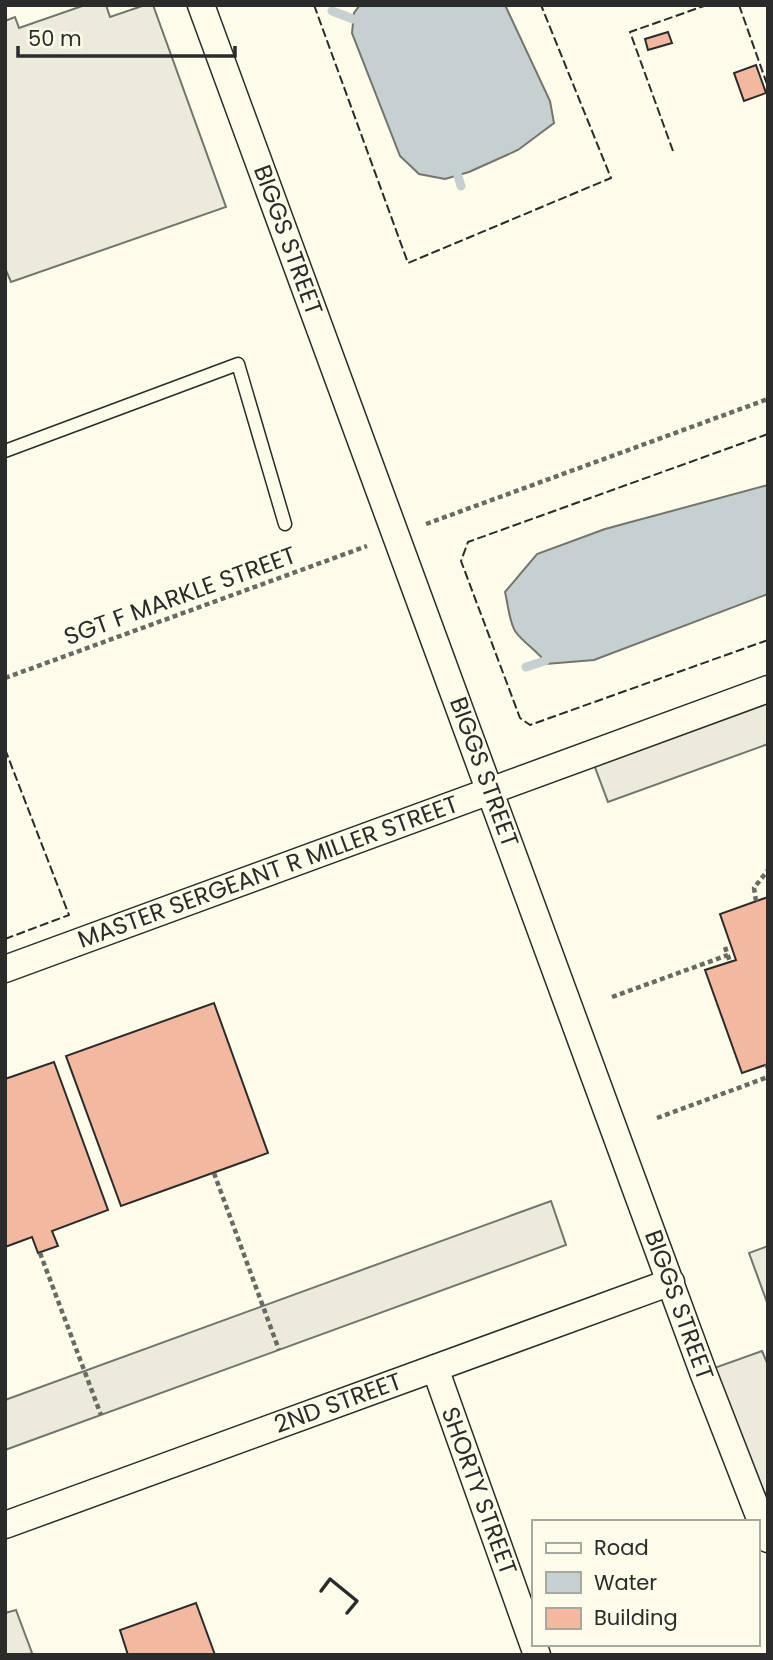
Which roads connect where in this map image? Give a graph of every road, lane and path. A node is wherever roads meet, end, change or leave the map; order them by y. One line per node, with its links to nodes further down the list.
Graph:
1 (201, 5): 9 (street, BIGGS STREET)
2 (768, 399): 5 (path)
3 (5, 451): 4 (lane)
4 (285, 524)
5 (426, 524)
6 (367, 546): 7 (path, SGT F MARKLE STREET)
7 (5, 678)
8 (768, 689): 9 (street, MASTER SERGEANT R MILLER STREET)
9 (490, 791): 15 (street, MASTER SERGEANT R MILLER STREET); 21 (street, BIGGS STREET)
10 (768, 870): 11 (path)
11 (756, 901)
12 (724, 947): 13 (path)
13 (728, 955): 14 (path); 16 (path)
14 (730, 962)
15 (5, 969)
16 (612, 997)
17 (768, 1077): 18 (path)
18 (657, 1118)
19 (214, 1173): 22 (path)
20 (40, 1252): 24 (path)
21 (671, 1282): 23 (street, 2ND STREET); 26 (street, BIGGS STREET)
22 (279, 1350)
23 (435, 1368): 25 (street, 2ND STREET); 27 (street, SHORTY STREET)
24 (101, 1415)
25 (5, 1525)
26 (768, 1539)
27 (532, 1641)

